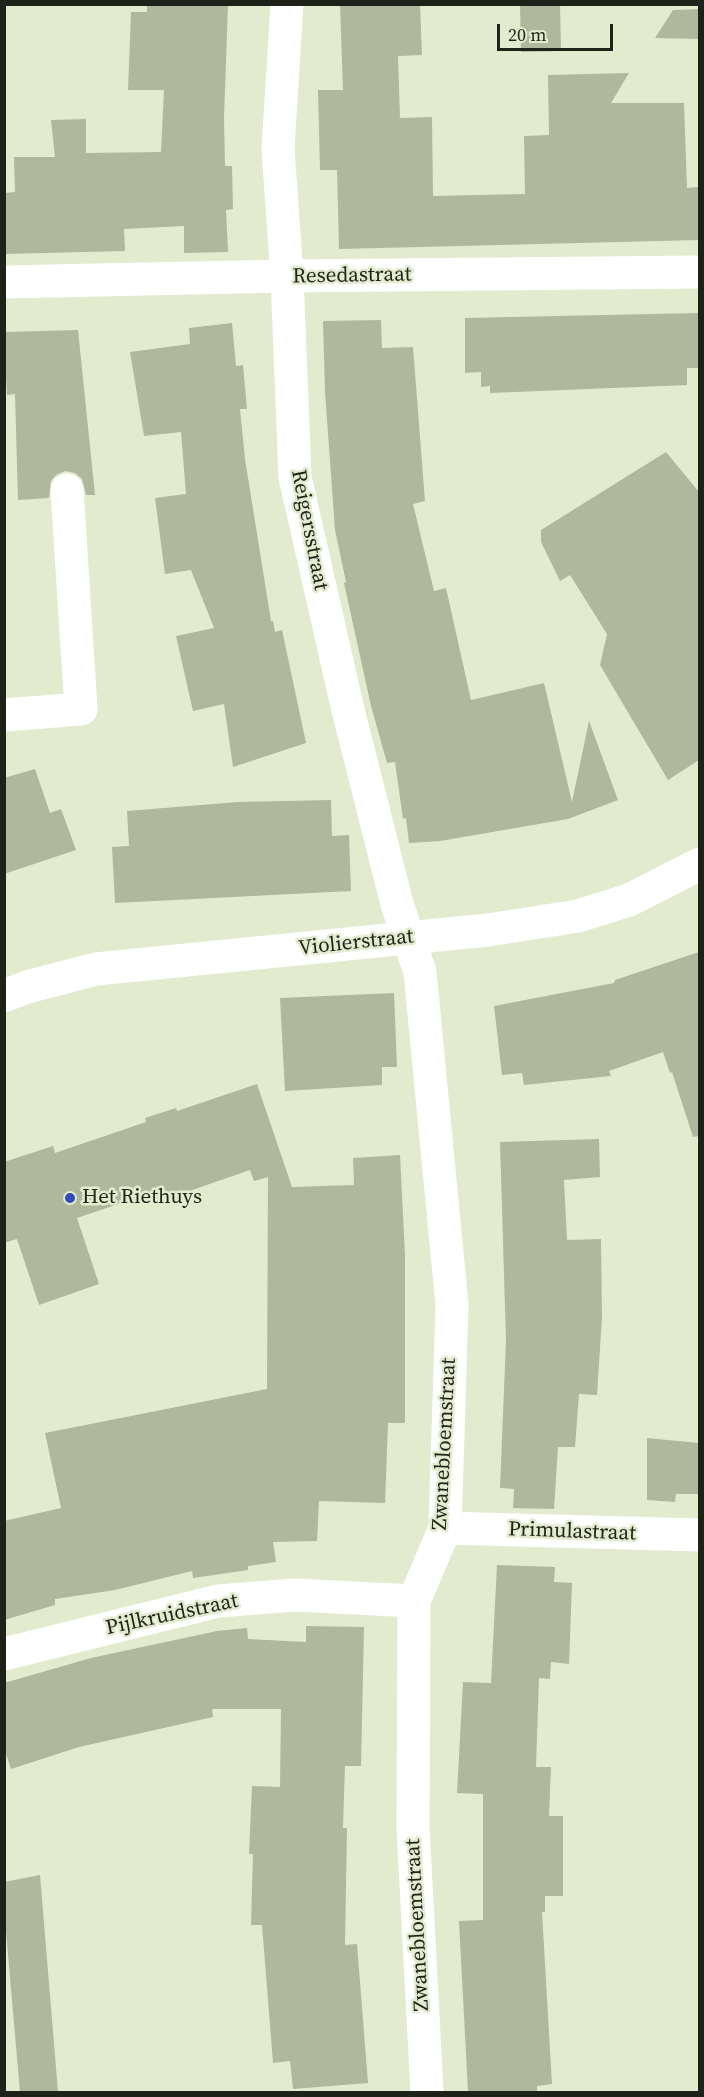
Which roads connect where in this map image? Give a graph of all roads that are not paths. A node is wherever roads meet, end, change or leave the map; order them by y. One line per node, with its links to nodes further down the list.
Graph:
1 (286, 4): 3 (street, Reigersstraat)
2 (699, 272): 3 (street, Resedastraat)
3 (287, 276): 4 (street, Resedastraat); 8 (street, Reigersstraat)
4 (4, 282)
5 (67, 490): 6 (street)
6 (4, 715)
7 (699, 864): 8 (street, Violierstraat)
8 (408, 938): 9 (street, Violierstraat); 10 (street, Zwanebloemstraat)
9 (4, 996)
10 (445, 1528): 11 (street, Primulastraat); 12 (street, Zwanebloemstraat)
11 (699, 1535)
12 (414, 1601): 13 (street, Pijlkruidstraat); 14 (street, Zwanebloemstraat)
13 (4, 1654)
14 (427, 2092)

